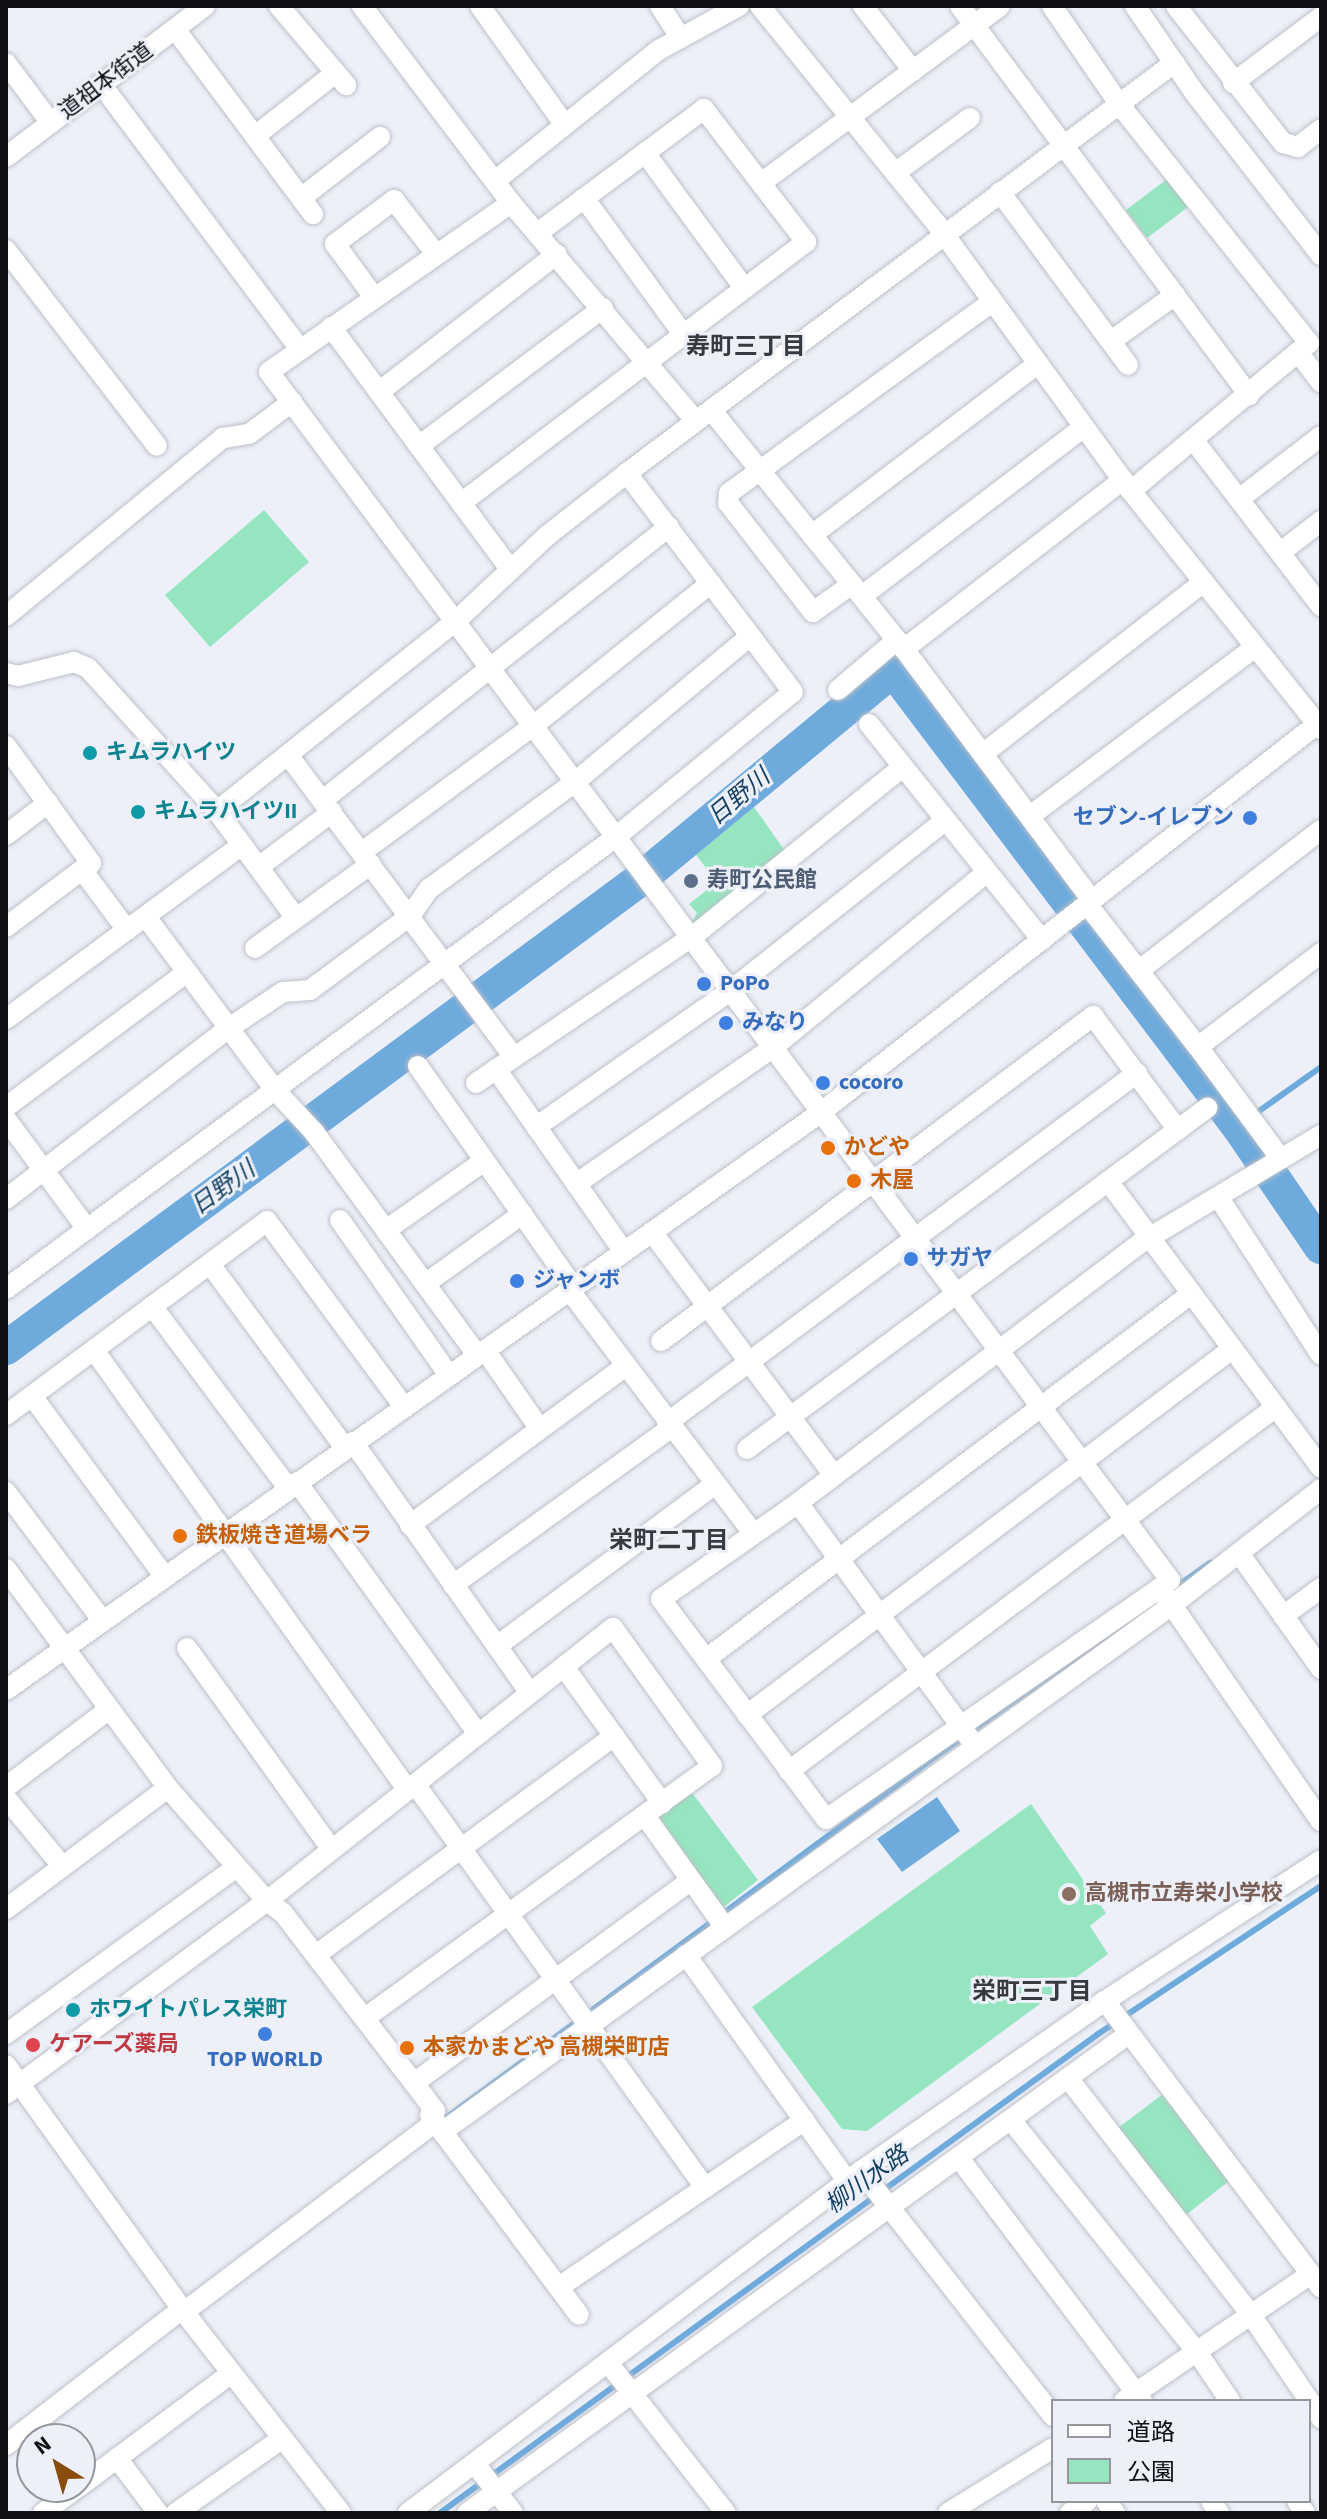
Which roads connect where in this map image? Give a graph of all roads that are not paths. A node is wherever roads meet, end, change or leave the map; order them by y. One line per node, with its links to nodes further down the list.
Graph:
1 (205, 6): 16 (street, 道祖本街道)
2 (279, 6): 29 (street)
3 (362, 6): 35 (street)
4 (480, 6): 27 (street)
5 (660, 6): 17 (street)
6 (739, 6): 17 (street)
7 (863, 6): 20 (street)
8 (960, 6): 15 (street)
9 (1000, 6): 15 (street)
10 (1052, 6): 23 (street)
11 (1135, 6): 19 (street)
12 (1176, 6): 21 (street)
13 (763, 7): 24 (street)
14 (1321, 17): 21 (street)
15 (974, 25): 20 (street); 31 (street)
16 (175, 29): 22 (street, 道祖本街道); 29 (street)
17 (681, 38): 27 (street)
18 (6, 63): 26 (street)
19 (1174, 63): 23 (street); 42 (street)
20 (913, 71): 24 (street)
21 (1233, 83): 28 (street)
22 (101, 84): 26 (street, 道祖本街道); 54 (street)
23 (1119, 104): 31 (street); 55 (street)
24 (848, 115): 34 (street); 36 (street)
25 (970, 118): 34 (street)
26 (51, 123): 33 (street, 道祖本街道)
27 (565, 125): 35 (street)
28 (1321, 129)
29 (255, 136): 30 (street)
30 (380, 137)
31 (1065, 147): 37 (street); 47 (street)
32 (645, 153): 36 (street); 38 (street); 46 (street)
33 (6, 157)
34 (895, 173): 41 (street)
35 (495, 181): 39 (street)
36 (761, 183): 46 (street)
37 (1000, 192): 41 (street); 53 (street)
38 (584, 198): 40 (street); 52 (street)
39 (511, 203): 40 (street); 44 (street)
40 (539, 232): 45 (street)
41 (945, 235): 49 (street); 63 (street)
42 (1318, 243)
43 (6, 250): 67 (street)
44 (436, 254): 48 (street); 48 (street)
45 (557, 254): 50 (street); 60 (street)
46 (744, 288): 52 (street)
47 (1175, 295): 53 (street); 61 (street)
48 (374, 297): 51 (street)
49 (992, 302): 57 (street); 69 (street)
50 (603, 308): 56 (street); 68 (street)
51 (331, 327): 54 (street); 60 (street)
52 (683, 334): 56 (street)
53 (1111, 341): 58 (street)
54 (300, 349): 62 (street)
55 (1298, 352): 59 (street); 61 (street)
56 (648, 360): 63 (street); 73 (street)
57 (1037, 364): 64 (street); 76 (street)
58 (1128, 365)
59 (1321, 382)
60 (379, 392): 68 (street)
61 (1249, 395): 66 (street)
62 (292, 402): 83 (street); 84 (street)
63 (704, 416): 69 (street); 70 (street)
64 (1084, 427): 71 (street); 81 (street)
65 (1321, 436): 72 (street)
66 (1195, 442): 71 (street); 72 (street)
67 (157, 446)
68 (419, 446): 73 (street)
69 (761, 470): 76 (street); 81 (street)
70 (627, 473): 75 (street); 78 (street)
71 (1127, 485): 80 (street); 86 (street)
72 (1239, 499): 77 (street)
73 (461, 503): 78 (street)
74 (1321, 521): 77 (street)
75 (669, 527): 79 (street); 88 (street)
76 (812, 535): 81 (street)
77 (1281, 552): 82 (street)
78 (511, 570): 84 (street)
79 (711, 583): 85 (street); 93 (street)
80 (1202, 583): 87 (street); 95 (street)
81 (857, 590): 86 (street)
82 (1321, 606)
83 (6, 616)
84 (456, 621): 88 (street); 96 (street)
85 (750, 636): 98 (street); 106 (street)
86 (900, 644): 90 (street); 95 (street)
87 (1254, 648): 92 (street); 102 (street)
88 (492, 669): 93 (street); 100 (street)
89 (6, 673): 101 (street)
90 (838, 690)
91 (869, 724): 97 (street)
92 (1320, 725): 112 (street)
93 (533, 726): 98 (street); 108 (street)
94 (7, 748): 99 (street)
95 (984, 753): 102 (street)
96 (288, 755): 100 (street); 101 (street)
97 (903, 767): 103 (street); 118 (street)
98 (575, 782): 106 (street); 113 (street)
99 (48, 803): 105 (street); 110 (street)
100 (327, 806): 108 (street); 109 (street)
101 (217, 811): 107 (street)
102 (1030, 816): 112 (street)
103 (946, 820): 111 (street); 125 (street)
104 (1321, 830): 123 (street)
105 (6, 835)
106 (617, 836): 118 (street); 122 (street)
107 (242, 845): 109 (street); 114 (street)
108 (366, 858): 113 (street); 115 (street)
109 (260, 866): 115 (street)
110 (83, 871): 116 (street); 117 (street)
111 (987, 872): 119 (street); 129 (street)
112 (1089, 902): 119 (street); 123 (street)
113 (410, 916): 122 (street); 127 (street)
114 (146, 917): 117 (street); 124 (street)
115 (296, 918): 120 (street)
116 (6, 927)
117 (127, 930): 126 (street)
118 (692, 937): 125 (street); 130 (street)
119 (1042, 940): 137 (street)
120 (255, 948)
121 (1321, 953): 128 (street)
122 (446, 963): 130 (street); 134 (street)
123 (1141, 969): 128 (street)
124 (187, 972): 127 (street); 135 (street)
125 (730, 991): 129 (street); 139 (street)
126 (6, 1019)
127 (229, 1028): 134 (street); 144 (street)
128 (1198, 1047): 142 (street)
129 (771, 1049): 137 (street); 147 (street)
130 (505, 1063): 133 (street); 139 (street)
131 (418, 1066): 143 (street)
132 (1137, 1073): 140 (street); 145 (street); 156 (street)
133 (476, 1083)
134 (274, 1089): 152 (street); 153 (street)
135 (6, 1107)
136 (1207, 1108): 140 (street)
137 (820, 1113): 145 (street); 154 (street)
138 (6, 1119): 144 (street)
139 (536, 1127): 147 (street)
140 (1178, 1130): 146 (street)
141 (1318, 1145): 142 (street)
142 (1281, 1159): 148 (street)
143 (484, 1161): 150 (street); 153 (street)
144 (45, 1171): 149 (street); 152 (street)
145 (871, 1180): 156 (street); 164 (street)
146 (1108, 1181): 155 (street); 162 (street)
147 (576, 1184): 157 (street)
148 (1219, 1198): 155 (street); 171 (street)
149 (6, 1199)
150 (522, 1214): 159 (street); 161 (street)
151 (340, 1220): 174 (street)
152 (87, 1229): 160 (street)
153 (386, 1230): 159 (street)
154 (652, 1232): 157 (street); 164 (street)
155 (1149, 1237): 163 (street); 167 (street)
156 (916, 1238): 162 (street); 172 (street)
157 (624, 1252): 161 (street)
158 (210, 1264): 165 (street); 177 (street); 183 (street)
159 (425, 1284): 170 (street)
160 (6, 1289)
161 (572, 1289): 170 (street); 173 (street)
162 (958, 1293): 167 (street); 180 (street)
163 (1191, 1294): 168 (street); 176 (street)
164 (706, 1305): 166 (street); 172 (street)
165 (152, 1306): 169 (street); 189 (street)
166 (661, 1341)
167 (1000, 1348): 176 (street); 187 (street)
168 (1232, 1349): 178 (street); 185 (street)
169 (94, 1350): 175 (street); 195 (street)
170 (481, 1353): 174 (street); 182 (street)
171 (1321, 1355)
172 (749, 1362): 180 (street); 181 (street)
173 (624, 1367): 181 (street); 182 (street)
174 (449, 1375): 177 (street)
175 (32, 1396): 179 (street); 200 (street)
176 (1041, 1404): 185 (street); 198 (street)
177 (404, 1407): 183 (street)
178 (1276, 1407): 186 (street); 193 (street)
179 (6, 1415)
180 (791, 1417): 184 (street); 187 (street)
181 (669, 1425): 188 (street); 201 (street)
182 (540, 1429): 194 (street)
183 (349, 1445): 189 (street); 194 (street)
184 (747, 1449)
185 (1083, 1461): 193 (street); 205 (street)
186 (1321, 1468)
187 (834, 1475): 192 (street)
188 (715, 1484): 196 (street); 207 (street)
189 (292, 1485): 195 (street); 219 (street)
190 (1321, 1489): 197 (street)
191 (6, 1492): 206 (street)
192 (798, 1503): 196 (street); 198 (street)
193 (1125, 1518): 203 (street); 213 (street)
194 (410, 1525): 201 (street)
195 (224, 1533): 200 (street); 224 (street)
196 (753, 1533): 210 (street)
197 (1239, 1553): 203 (street); 204 (street)
198 (840, 1558): 205 (street); 210 (street)
199 (6, 1569): 209 (street)
200 (164, 1576): 206 (street)
201 (453, 1585): 207 (street)
202 (1321, 1588): 204 (street)
203 (1166, 1597): 218 (street); 221 (street); 227 (street)
204 (1283, 1616): 212 (street)
205 (878, 1619): 213 (street); 217 (street)
206 (102, 1620): 209 (street)
207 (497, 1646): 215 (street)
208 (187, 1648): 232 (street)
209 (62, 1650): 214 (street); 216 (street)
210 (706, 1659): 217 (street)
211 (564, 1667): 215 (street); 220 (street); 229 (street)
212 (1321, 1669)
213 (919, 1673): 218 (street); 222 (street)
214 (6, 1690)
215 (530, 1693): 219 (street)
216 (108, 1710): 225 (street); 226 (street)
217 (747, 1715): 222 (street)
218 (962, 1728): 221 (street); 222 (street)
219 (478, 1734): 224 (street)
220 (614, 1736): 229 (street); 233 (street)
221 (975, 1746): 241 (street)
222 (789, 1771)
223 (1321, 1784): 227 (street)
224 (411, 1786): 232 (street); 233 (street)
225 (6, 1787)
226 (168, 1788): 235 (street); 236 (street)
227 (1304, 1796): 231 (street)
228 (6, 1798): 235 (street)
229 (662, 1803): 230 (street)
230 (645, 1816): 237 (street); 240 (street)
231 (1321, 1821)
232 (330, 1847): 238 (street)
233 (461, 1847): 240 (street); 242 (street)
234 (1321, 1860): 245 (street)
235 (63, 1867): 239 (street)
236 (237, 1867): 238 (street); 248 (street)
237 (690, 1881): 241 (street); 244 (street)
238 (267, 1901): 242 (street); 253 (street)
239 (6, 1909)
240 (509, 1911): 244 (street); 246 (street)
241 (719, 1920): 243 (street)
242 (316, 1955): 246 (street)
243 (686, 1955): 247 (street); 254 (street)
244 (558, 1978): 247 (street); 252 (street)
245 (1105, 2001): 249 (street); 258 (street)
246 (365, 2018): 252 (street)
247 (592, 2024): 256 (street); 259 (street)
248 (6, 2034)
249 (1127, 2035): 251 (street); 261 (street)
250 (6, 2065): 253 (street)
251 (1068, 2078): 255 (street); 265 (street)
252 (414, 2083): 256 (street)
253 (12, 2088): 263 (street)
254 (805, 2120): 258 (street); 259 (street)
255 (1011, 2120): 257 (street); 266 (street)
256 (439, 2127): 262 (street); 263 (street)
257 (959, 2158): 260 (street); 270 (street)
258 (854, 2177): 260 (street); 267 (street)
259 (704, 2186): 262 (street)
260 (891, 2209): 269 (street); 273 (street)
261 (1316, 2281): 265 (street)
262 (559, 2287): 264 (street)
263 (183, 2311): 268 (street); 275 (street)
264 (579, 2315)
265 (1251, 2315): 266 (street); 272 (street)
266 (1197, 2352): 270 (street); 271 (street)
267 (609, 2364): 269 (street); 278 (street)
268 (230, 2374): 274 (street); 277 (street)
269 (633, 2395): 280 (street); 287 (street)
270 (1134, 2398)
271 (1229, 2399)
272 (1308, 2399)
273 (1051, 2413)
274 (280, 2440): 282 (street); 283 (street)
275 (6, 2445)
276 (1051, 2449): 288 (street)
277 (117, 2458): 279 (street); 281 (street)
278 (475, 2464): 280 (street); 284 (street)
279 (96, 2473)
280 (496, 2491): 285 (street); 286 (street)
281 (158, 2513)
282 (176, 2513)
283 (341, 2513)
284 (408, 2513)
285 (467, 2513)
286 (513, 2513)
287 (726, 2513)
288 (948, 2513)

